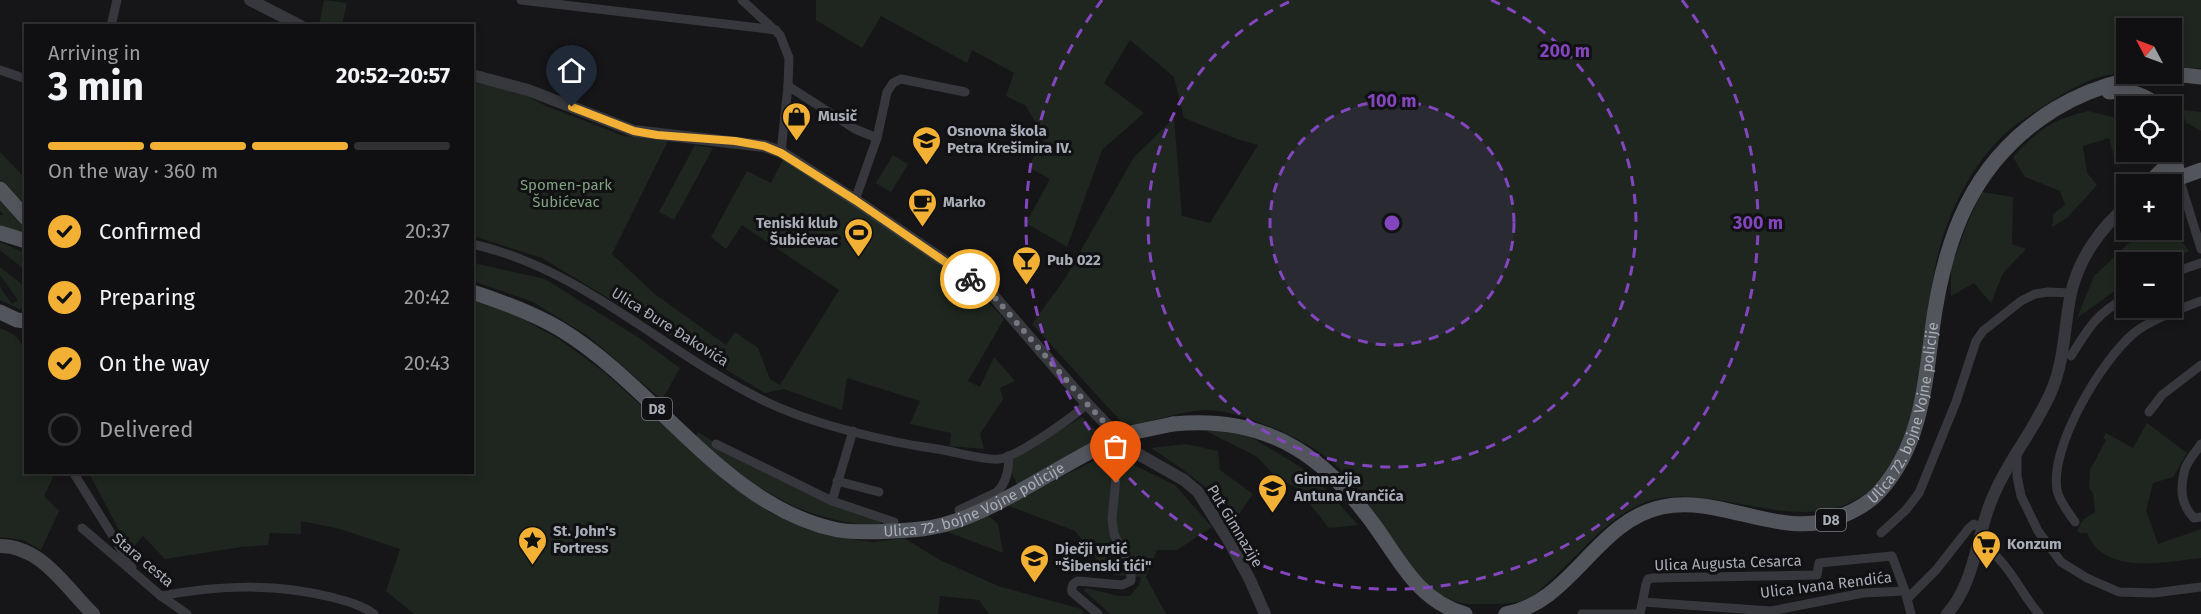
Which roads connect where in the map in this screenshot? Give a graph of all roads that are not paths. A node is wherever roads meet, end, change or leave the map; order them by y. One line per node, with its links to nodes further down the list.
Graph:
1 (117, 0): 5 (street)
2 (250, 0): 6 (street)
3 (521, 0): 7 (street)
4 (742, 0): 7 (street)
5 (111, 24)
6 (297, 24)
7 (776, 30): 12 (street)
8 (0, 70): 11 (street)
9 (474, 76): 17 (street, Put Gimnazije)
10 (2201, 77): 14 (main road, Ulica 72. bojne Vojne policije / D8)
11 (24, 78)
12 (788, 86): 16 (street); 17 (street)
13 (965, 92): 16 (street)
14 (2083, 95): 15 (main road); 72 (main road, Ulica 72. bojne Vojne policije / D8)
15 (2143, 96)
16 (877, 138): 22 (street)
17 (781, 153): 22 (street, Put Gimnazije)
18 (2201, 170): 19 (main road)
19 (2182, 177)
20 (2182, 188): 28 (street)
21 (0, 189): 23 (main road)
22 (855, 200): 39 (street, Put Gimnazije)
23 (24, 216)
24 (2116, 218): 32 (street)
25 (0, 233): 26 (main road)
26 (24, 242)
27 (474, 245): 41 (street, Ulica Đure Đakovića)
28 (2201, 249)
29 (2201, 263): 30 (street)
30 (2182, 270)
31 (474, 293): 71 (main road, Ulica 72. bojne Vojne policije / D8, bridge)
32 (2071, 293): 45 (street); 57 (street)
33 (2201, 301): 54 (street)
34 (2116, 304): 37 (street)
35 (0, 312): 36 (main road)
36 (24, 322)
37 (2071, 356)
38 (2201, 365): 40 (street)
39 (1087, 404): 44 (street, Put Gimnazije); 46 (street, Ulica Đure Đakovića)
40 (2150, 412)
41 (853, 431): 46 (street, Ulica Đure Đakovića); 48 (street)
42 (716, 444): 50 (street)
43 (2201, 444): 52 (street)
44 (1131, 450): 69 (street); 70 (street, Put Gimnazije)
45 (2017, 455): 56 (street); 62 (street)
46 (1008, 456): 51 (street)
47 (74, 474): 61 (street)
48 (837, 481): 49 (street); 50 (street)
49 (879, 492)
50 (831, 501): 53 (street)
51 (959, 510)
52 (2201, 517)
53 (894, 522)
54 (2075, 522)
55 (82, 528): 61 (street, Stara cesta)
56 (1982, 528): 59 (street); 60 (street); 63 (street, Ulica Ivana Rendića)
57 (1881, 533)
58 (0, 546): 66 (main road)
59 (1994, 554): 60 (street); 77 (street)
60 (1972, 560): 76 (street)
61 (133, 571): 64 (street, Stara cesta)
62 (2201, 587)
63 (1906, 595): 65 (street, Ulica Ivana Rendića); 65 (street, Ulica Augusta Cesarca); 75 (street)
64 (161, 596): 67 (street, Stara cesta); 68 (street)
65 (1643, 602): 74 (street)
66 (93, 614)
67 (187, 614)
68 (374, 614)
69 (1098, 614)
70 (1265, 614)
71 (1465, 614)
72 (1506, 614)
73 (1582, 614): 74 (street)
74 (1640, 614)
75 (1911, 614)
76 (1947, 614)
77 (2039, 614)

